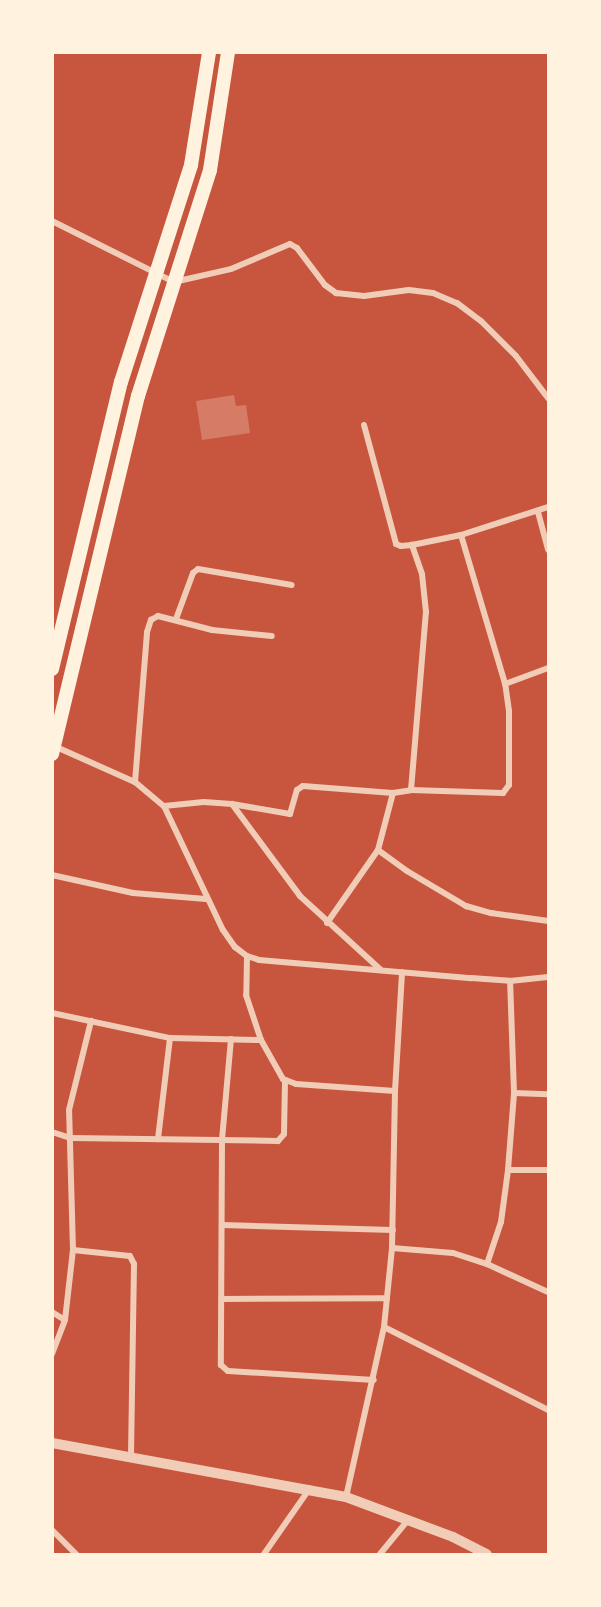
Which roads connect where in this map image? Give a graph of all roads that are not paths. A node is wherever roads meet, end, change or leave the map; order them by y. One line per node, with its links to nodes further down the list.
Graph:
1 (210, 52): 3 (main road)
2 (228, 52): 4 (main road)
3 (206, 81): 4 (main road); 6 (main road)
4 (224, 84): 7 (main road)
5 (52, 221): 6 (street)
6 (156, 275): 7 (street); 19 (main road)
7 (174, 282): 8 (street); 21 (main road)
8 (549, 398)
9 (364, 425): 13 (street)
10 (549, 507): 11 (street)
11 (538, 512): 12 (street); 14 (street)
12 (461, 536): 13 (street); 20 (street)
13 (412, 545): 24 (street)
14 (549, 550)
15 (292, 585): 16 (street)
16 (176, 619): 17 (street); 23 (street)
17 (272, 636)
18 (549, 668): 20 (street)
19 (52, 669)
20 (505, 684): 24 (street)
21 (57, 717): 22 (main road)
22 (53, 749): 23 (street)
23 (135, 782): 27 (street)
24 (411, 790): 25 (street)
25 (393, 793): 26 (street); 28 (street)
26 (232, 804): 27 (street); 32 (street)
27 (164, 806): 30 (street)
28 (378, 850): 31 (street); 32 (street)
29 (52, 875): 30 (street)
30 (206, 899): 33 (street)
31 (549, 921)
32 (327, 923): 34 (street)
33 (247, 956): 34 (street); 42 (street)
34 (382, 970): 35 (street)
35 (402, 972): 37 (street); 44 (street)
36 (549, 977): 37 (street)
37 (510, 981): 45 (street)
38 (52, 1013): 39 (street)
39 (91, 1021): 40 (street); 48 (street)
40 (170, 1038): 41 (street); 49 (street)
41 (231, 1039): 42 (street); 50 (street)
42 (261, 1040): 43 (street)
43 (285, 1080): 44 (street); 50 (street)
44 (394, 1091): 54 (street)
45 (513, 1094): 46 (street); 51 (street)
46 (549, 1094)
47 (52, 1132): 48 (street)
48 (70, 1138): 49 (street); 56 (street)
49 (158, 1139): 50 (street)
50 (222, 1140): 53 (street)
51 (508, 1170): 52 (street); 57 (street)
52 (549, 1170)
53 (222, 1225): 54 (street); 60 (street)
54 (393, 1230): 55 (street)
55 (392, 1248): 57 (street); 59 (street)
56 (73, 1250): 62 (street); 68 (street)
57 (487, 1264): 58 (street)
58 (549, 1292)
59 (387, 1298): 60 (street); 63 (street)
60 (222, 1299): 65 (street)
61 (52, 1312): 62 (street)
62 (64, 1320): 64 (street)
63 (384, 1327): 65 (street); 66 (street)
64 (52, 1354)
65 (374, 1380): 70 (street)
66 (549, 1410)
67 (52, 1443): 68 (street)
68 (131, 1457): 69 (street)
69 (310, 1488): 70 (street); 74 (street)
70 (346, 1497): 71 (street)
71 (408, 1520): 75 (street); 76 (street)
72 (52, 1530): 73 (street)
73 (76, 1554)
74 (264, 1554)
75 (381, 1554)
76 (487, 1554)

